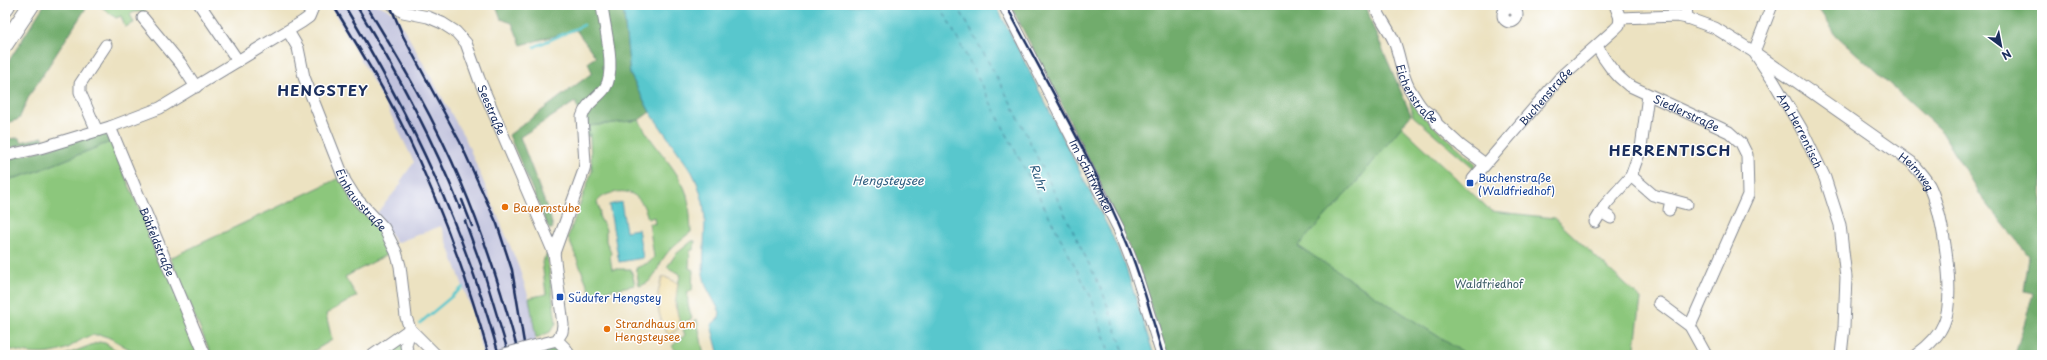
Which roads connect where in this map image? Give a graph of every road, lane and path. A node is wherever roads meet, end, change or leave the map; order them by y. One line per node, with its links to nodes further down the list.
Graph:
1 (7, 5): 12 (highway)
2 (31, 5): 17 (highway)
3 (200, 5): 21 (street)
4 (314, 5): 16 (street)
5 (394, 5): 32 (street, Seestraße)
6 (602, 5): 32 (street, Seestraße)
7 (1004, 5): 43 (street, Im Schiffwinkel)
8 (1374, 5): 27 (street, Eichenstraße)
9 (1615, 5): 14 (street)
10 (1686, 5): 15 (street)
11 (1772, 5): 20 (street)
12 (5, 8)
13 (143, 18): 22 (street)
14 (1620, 18): 15 (street, Am Herrentisch); 19 (street, Buchenstraße)
15 (1687, 18): 20 (street, Am Herrentisch)
16 (288, 31): 21 (street); 35 (street, Einhausstraße)
17 (5, 44)
18 (106, 45): 25 (street)
19 (1597, 46): 23 (street, Siedlerstraße); 27 (street, Buchenstraße)
20 (1754, 52): 45 (street, Am Herrentisch); 46 (street, Heimweg)
21 (238, 61): 22 (street)
22 (196, 87): 24 (street)
23 (1648, 94): 28 (street); 34 (street, Siedlerstraße)
24 (110, 127): 25 (street); 37 (street, Böhfeldstraße)
25 (97, 131): 26 (street)
26 (5, 156)
27 (1485, 164): 29 (street, Buchenstraße)
28 (1631, 176): 30 (street); 31 (street)
29 (1473, 179)
30 (1687, 204)
31 (1595, 222)
32 (554, 253): 36 (street, Seestraße)
33 (1659, 303): 34 (street)
34 (1690, 326): 44 (street)
35 (410, 329): 38 (street); 39 (street); 40 (street)
36 (557, 340): 41 (street, bridge); 42 (street)
37 (205, 355)
38 (373, 355)
39 (408, 355)
40 (436, 355)
41 (501, 355)
42 (568, 355)
43 (1162, 355)
44 (1706, 355)
45 (1841, 355)
46 (1916, 355)

